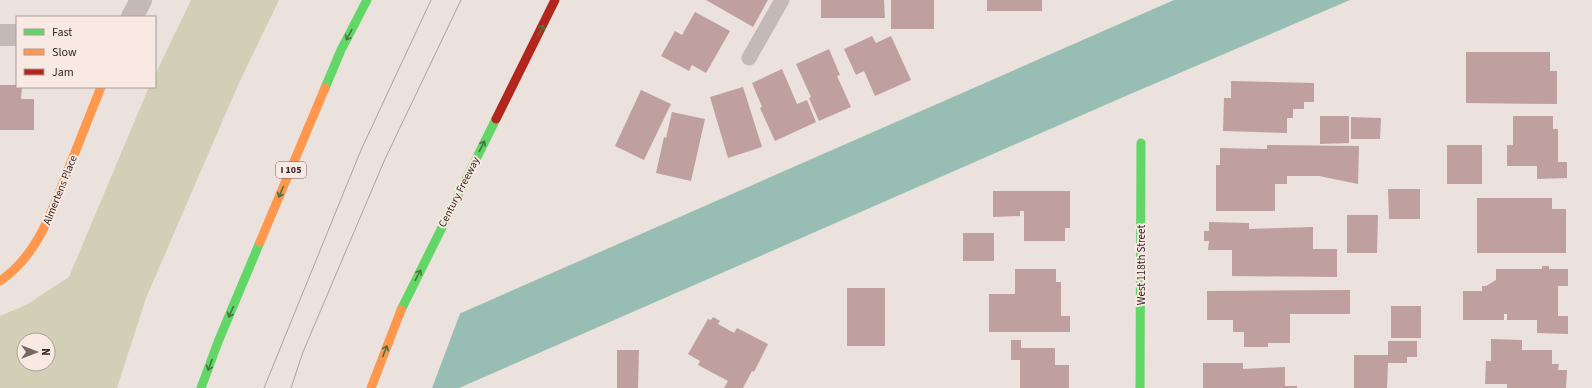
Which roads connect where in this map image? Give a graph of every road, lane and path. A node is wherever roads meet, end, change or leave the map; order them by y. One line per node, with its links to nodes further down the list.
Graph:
1 (141, 0): 5 (street)
2 (367, 0): 12 (main road, I 105, one-way to 12)
3 (556, 0): 13 (main road, Century Freeway, one-way to 3, bridge)
4 (782, 0): 8 (lane)
5 (133, 16)
6 (0, 35): 7 (street)
7 (16, 35)
8 (749, 58)
9 (102, 88): 11 (main road, Almertens Place)
10 (1141, 143): 14 (main road, West 118th Street)
11 (0, 281)
12 (201, 388)
13 (371, 388)
14 (1140, 388)

